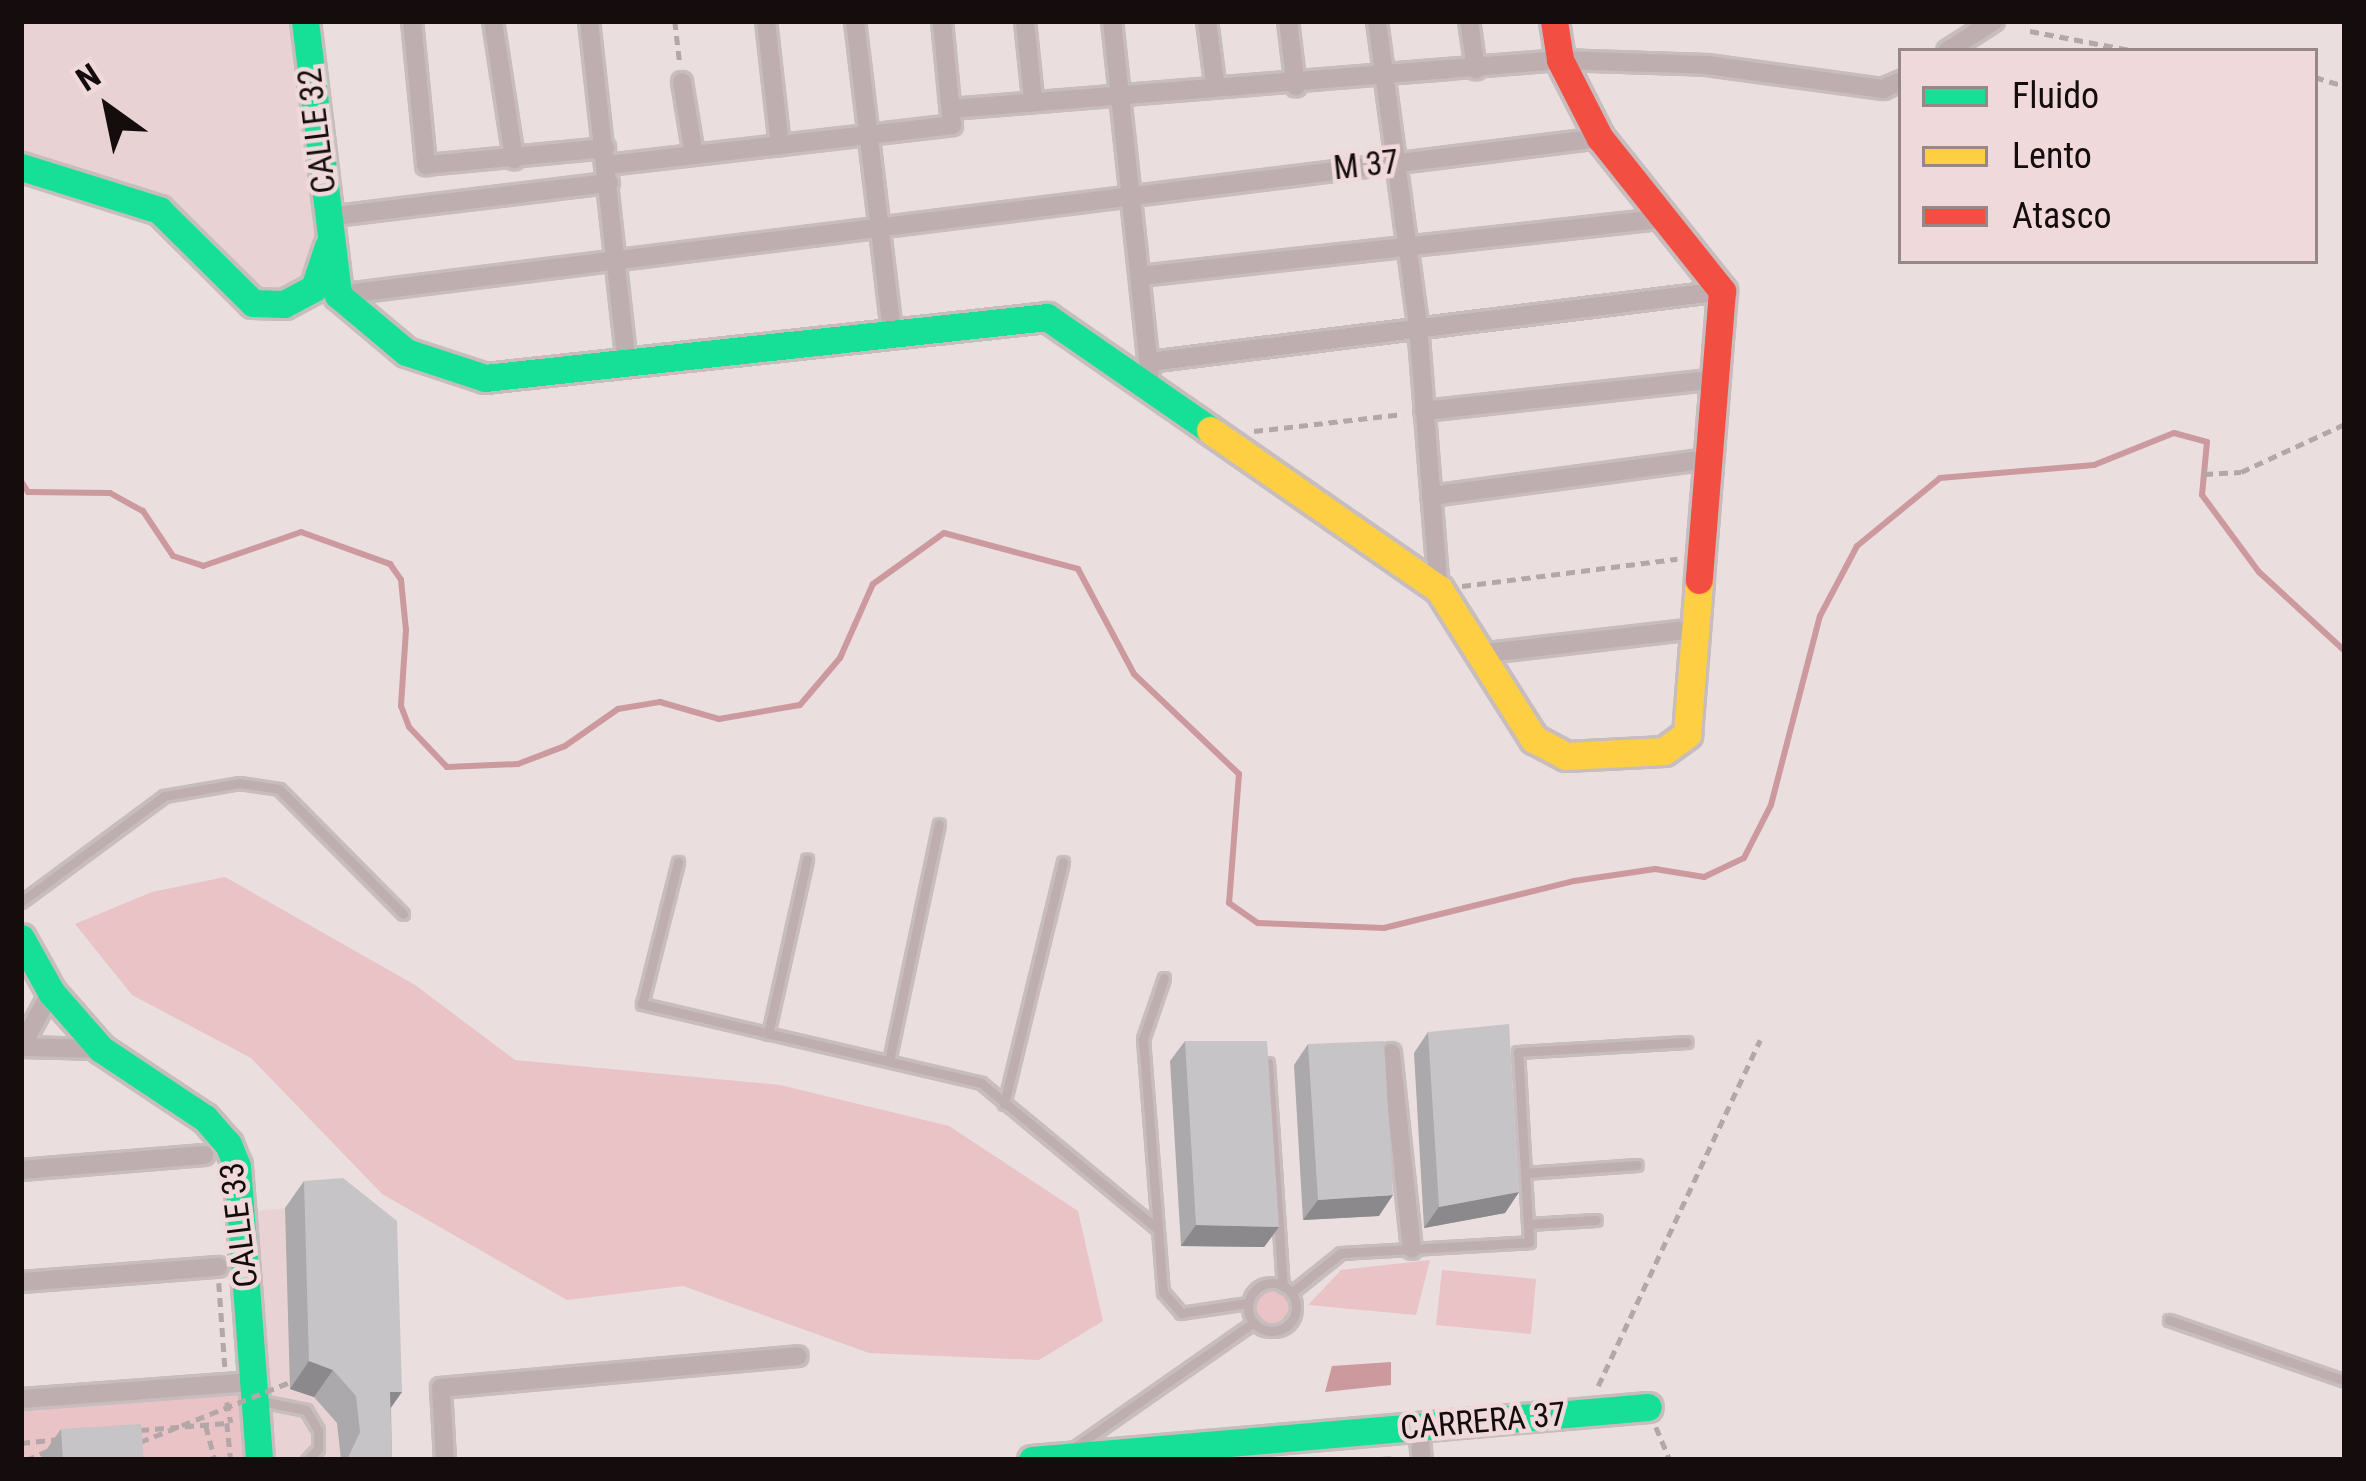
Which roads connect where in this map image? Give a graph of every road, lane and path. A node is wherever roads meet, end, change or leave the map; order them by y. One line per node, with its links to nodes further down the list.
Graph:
1 (304, 21): 41 (street, CALLE 32)
2 (412, 21): 34 (street)
3 (493, 21): 34 (street)
4 (589, 21): 36 (street)
5 (675, 21): 23 (path)
6 (766, 21): 32 (street)
7 (855, 21): 30 (street)
8 (942, 21): 29 (street)
9 (1024, 21): 28 (street)
10 (1112, 21): 27 (street)
11 (1207, 21): 24 (street)
12 (1288, 21): 26 (street)
13 (1377, 21): 22 (street)
14 (1469, 21): 21 (street)
15 (1554, 21): 20 (street)
16 (1992, 22): 18 (street)
17 (2030, 31): 19 (path)
18 (1952, 48)
19 (2119, 48)
20 (1560, 60): 21 (street); 25 (street); 31 (street)
21 (1476, 69): 22 (street)
22 (1385, 78): 26 (street); 35 (street)
23 (682, 82): 33 (street)
24 (1215, 82): 26 (street); 27 (street)
25 (1898, 82)
26 (1296, 87)
27 (1119, 92): 28 (street); 38 (street)
28 (1033, 98): 29 (street)
29 (951, 109): 30 (street)
30 (868, 135): 32 (street); 40 (street)
31 (1600, 138): 35 (street, M 37); 39 (street)
32 (780, 145): 33 (street)
33 (694, 155): 36 (street)
34 (514, 159): 36 (street)
35 (1394, 162): 38 (street, M 37); 42 (street)
36 (607, 165): 41 (street); 43 (street)
37 (21, 167): 41 (street)
38 (1132, 191): 40 (street, M 37); 44 (street)
39 (1659, 219): 42 (street); 45 (street)
40 (879, 227): 43 (street, M 37); 48 (street)
41 (328, 230): 46 (street, CALLE 32)
42 (1407, 248): 44 (street); 47 (street)
43 (616, 265): 46 (street, M 37); 50 (street)
44 (1140, 276): 49 (street)
45 (1722, 292): 47 (street); 51 (street)
46 (338, 295): 50 (street)
47 (1418, 325): 49 (street); 53 (street)
48 (892, 331): 50 (street); 52 (street)
49 (1149, 362): 52 (street)
50 (627, 367)
51 (1719, 379): 53 (street); 56 (street)
52 (1153, 398): 55 (street)
53 (1424, 411): 55 (path); 58 (street)
54 (2345, 424): 57 (path)
55 (1218, 434): 60 (street)
56 (1709, 459): 58 (street); 59 (street)
57 (2204, 474)
58 (1431, 496): 60 (street)
59 (1703, 555): 60 (path); 61 (street)
60 (1438, 590): 62 (street)
61 (1694, 629): 62 (street); 62 (street)
62 (1479, 654)
63 (939, 824): 77 (lane)
64 (807, 860): 72 (lane)
65 (678, 862): 72 (lane)
66 (1063, 862): 79 (lane)
67 (21, 902): 68 (lane)
68 (403, 914)
69 (21, 938): 71 (street, CALLE 33)
70 (1164, 978): 86 (lane)
71 (51, 992): 75 (street, CALLE 33); 75 (street)
72 (768, 1034): 77 (lane)
73 (1760, 1040): 100 (path)
74 (1687, 1042): 83 (lane)
75 (100, 1049): 97 (street, CALLE 33)
76 (1391, 1053): 87 (street)
77 (889, 1061): 79 (lane)
78 (1268, 1063): 90 (lane)
79 (1004, 1104): 86 (lane)
80 (204, 1155): 82 (street)
81 (1637, 1165): 83 (lane)
82 (21, 1170)
83 (1525, 1173): 85 (lane)
84 (1596, 1220): 85 (lane)
85 (1528, 1224): 87 (lane)
86 (1156, 1228): 91 (lane)
87 (1412, 1249): 90 (lane)
88 (218, 1267): 89 (street)
89 (21, 1282)
90 (1287, 1290): 91 (lane); 93 (lane)
91 (1248, 1303): 93 (lane)
92 (2169, 1320): 95 (lane)
93 (1253, 1323): 108 (lane)
94 (798, 1356): 114 (street)
95 (2345, 1381)
96 (290, 1382): 106 (path, bridge)
97 (254, 1390): 98 (street); 112 (street, CALLE 33); 113 (lane)
98 (21, 1399)
99 (1648, 1407): 100 (street, CARRERA 37); 116 (path)
100 (1586, 1412): 102 (street, CARRERA 37)
101 (205, 1425): 103 (path); 110 (path); 111 (path)
102 (1419, 1427): 108 (street, CARRERA 37); 115 (street)
103 (136, 1430)
104 (67, 1438): 105 (path)
105 (21, 1443)
106 (119, 1443)
107 (59, 1449): 109 (path)
108 (1046, 1459)
109 (26, 1460)
110 (215, 1460)
111 (231, 1460)
112 (259, 1460)
113 (308, 1460)
114 (445, 1460)
115 (1422, 1460)
116 (1670, 1460)

